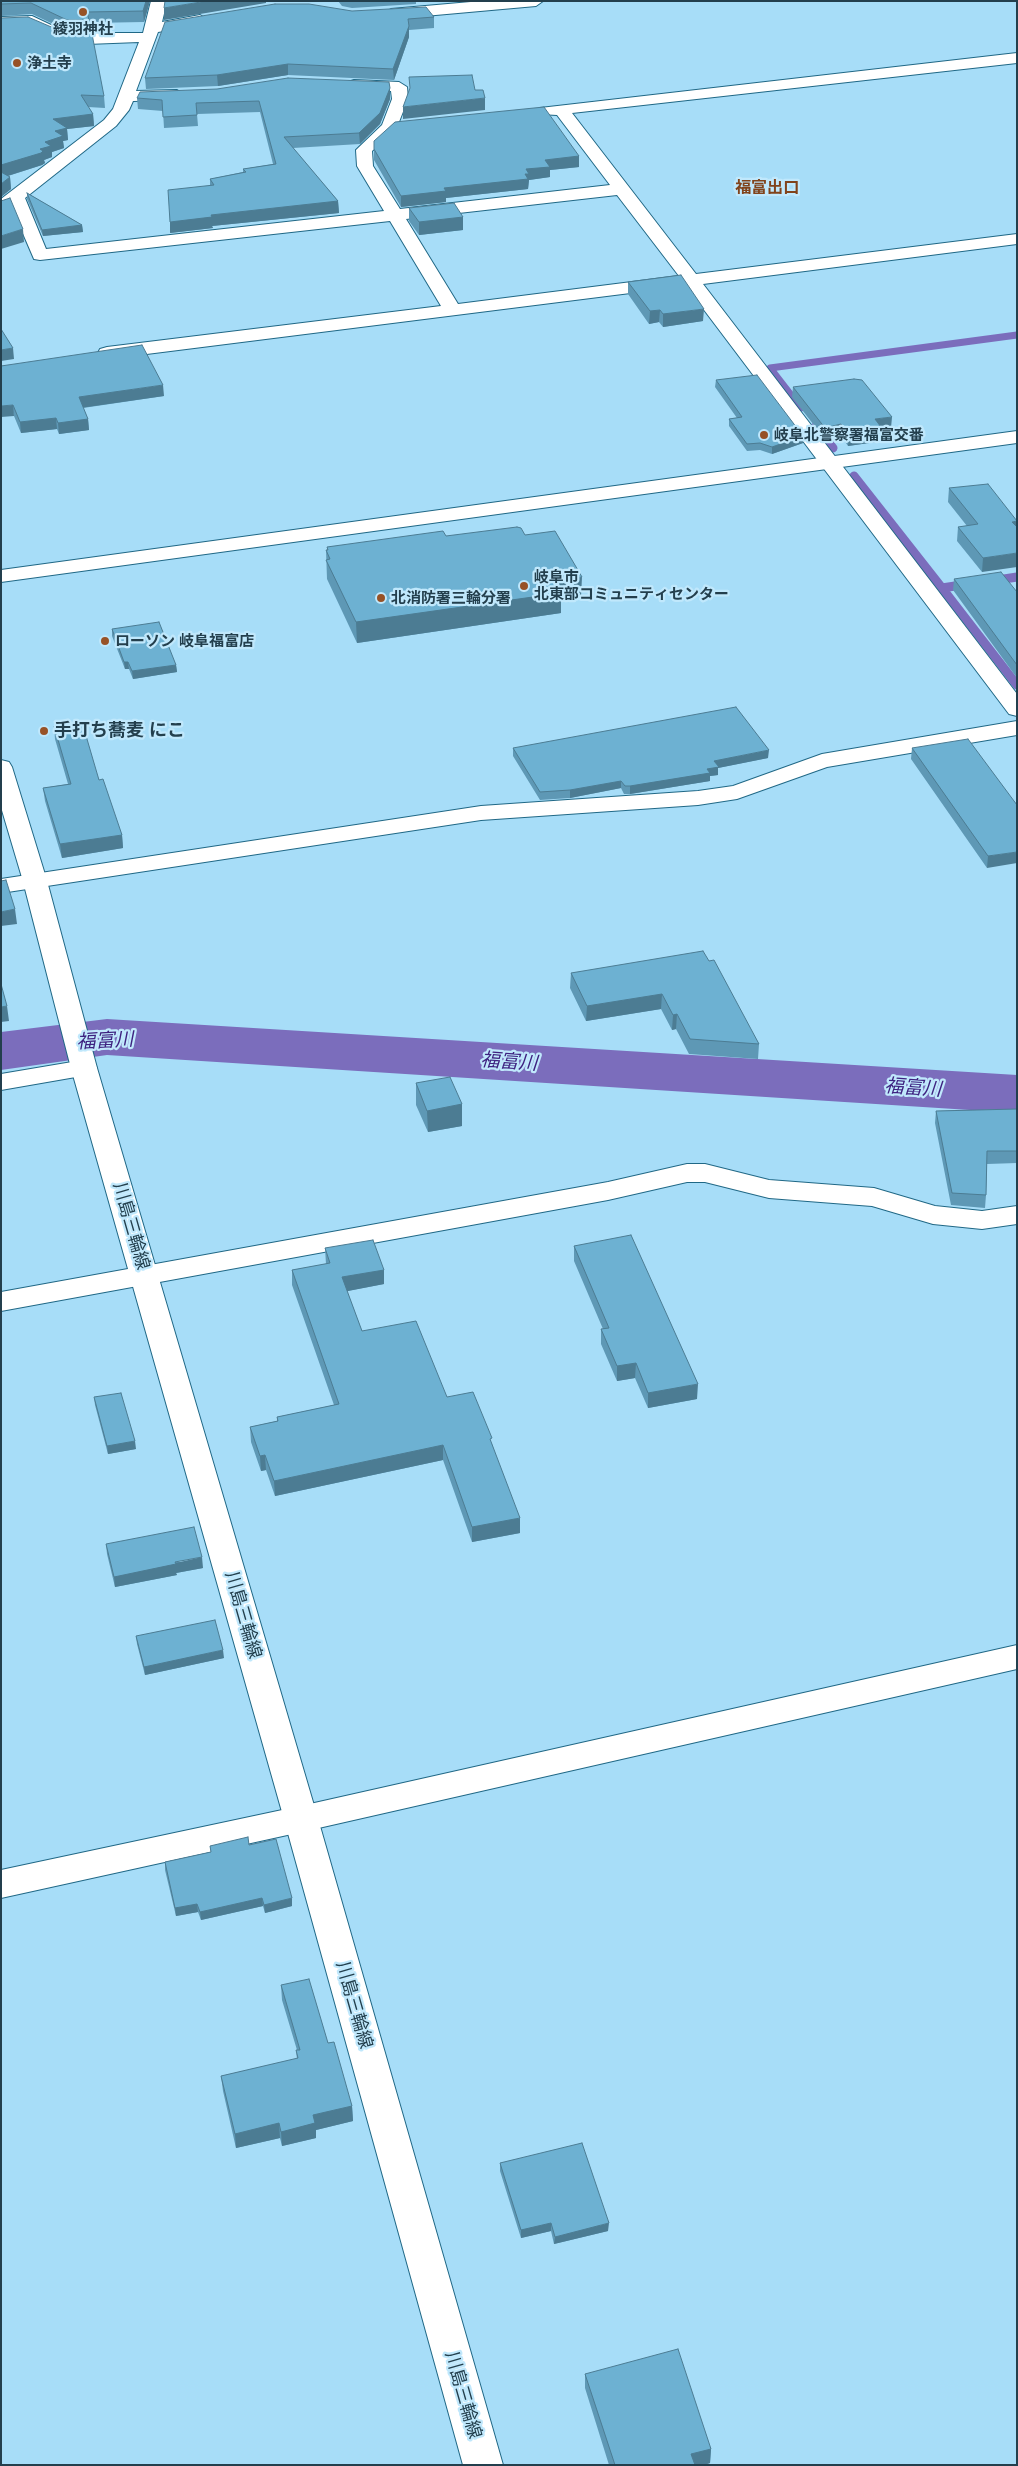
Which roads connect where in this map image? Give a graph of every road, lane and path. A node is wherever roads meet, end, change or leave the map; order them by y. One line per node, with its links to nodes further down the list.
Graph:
1 (159, 1): 7 (street)
2 (536, 1): 3 (street)
3 (483, 4): 4 (street)
4 (378, 14)
5 (216, 17): 7 (street)
6 (1, 22): 7 (street)
7 (150, 32): 11 (street)
8 (1017, 58): 12 (street)
9 (334, 84): 15 (street)
10 (195, 94): 11 (street)
11 (128, 96): 17 (street)
12 (561, 110): 13 (street); 16 (street)
13 (532, 112)
14 (408, 125): 15 (street)
15 (389, 126): 19 (street)
16 (623, 189): 19 (street); 21 (street)
17 (16, 197): 18 (street); 19 (street)
18 (1, 208)
19 (396, 216): 22 (street)
20 (1017, 239): 21 (street)
21 (691, 280): 22 (street); 25 (street)
22 (452, 308): 23 (street)
23 (90, 356)
24 (1017, 437): 25 (street)
25 (832, 462): 26 (street); 27 (street)
26 (1, 576)
27 (1017, 709)
28 (1017, 728): 30 (street)
29 (1, 767): 30 (street, 川島三輪線)
30 (35, 881): 31 (street); 32 (street, 川島三輪線)
31 (1, 886)
32 (84, 1064): 33 (street); 35 (street, 川島三輪線)
33 (1, 1082)
34 (1017, 1215): 35 (street)
35 (145, 1275): 36 (street); 38 (street, 川島三輪線)
36 (1, 1302)
37 (1017, 1657): 38 (street)
38 (302, 1819): 39 (street); 40 (street, 川島三輪線)
39 (1, 1884)
40 (483, 2465)

